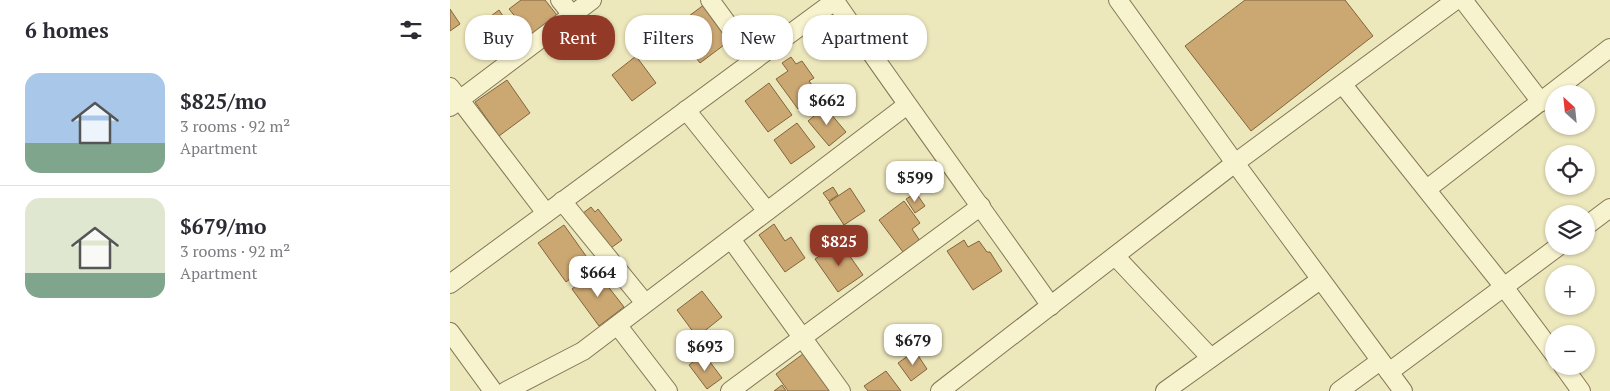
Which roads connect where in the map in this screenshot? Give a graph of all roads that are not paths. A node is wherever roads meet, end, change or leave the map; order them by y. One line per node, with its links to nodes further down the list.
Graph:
1 (560, 0): 8 (street)
2 (592, 0): 8 (street)
3 (710, 0): 9 (street)
4 (1118, 0): 19 (street)
5 (1456, 0): 14 (street)
6 (1463, 0): 16 (street)
7 (836, 1): 10 (street); 17 (street)
8 (572, 15)
9 (722, 16)
10 (793, 32)
11 (542, 36): 15 (street)
12 (1610, 48): 16 (street)
13 (754, 60): 18 (street)
14 (1343, 84): 19 (street); 20 (street)
15 (453, 98): 25 (street)
16 (1541, 102): 20 (street)
17 (907, 105): 22 (street); 24 (street)
18 (686, 110): 21 (street); 24 (street)
19 (1235, 163): 29 (street); 30 (street)
20 (1427, 189): 32 (street)
21 (562, 201): 25 (street); 33 (street)
22 (981, 206): 34 (street); 37 (street)
23 (1610, 208): 26 (street)
24 (767, 212): 27 (street)
25 (546, 214): 31 (street)
26 (1595, 219)
27 (731, 239): 33 (street); 37 (street)
28 (1547, 255): 32 (street)
29 (1115, 256): 34 (street); 39 (street)
30 (1320, 280): 39 (street); 40 (street)
31 (450, 284)
32 (1504, 287): 38 (street); 40 (street)
33 (645, 303): 35 (street)
34 (1050, 306): 47 (street)
35 (618, 326): 43 (street); 44 (street)
36 (450, 332): 42 (street)
37 (802, 337): 45 (street); 46 (street)
38 (1545, 342)
39 (1211, 358): 48 (street)
40 (1384, 366): 49 (street); 50 (street)
41 (1569, 375): 51 (street)
42 (493, 391)
43 (506, 391)
44 (668, 391)
45 (730, 391)
46 (841, 391)
47 (940, 391)
48 (1165, 391)
49 (1339, 391)
50 (1403, 391)
51 (1581, 391)

